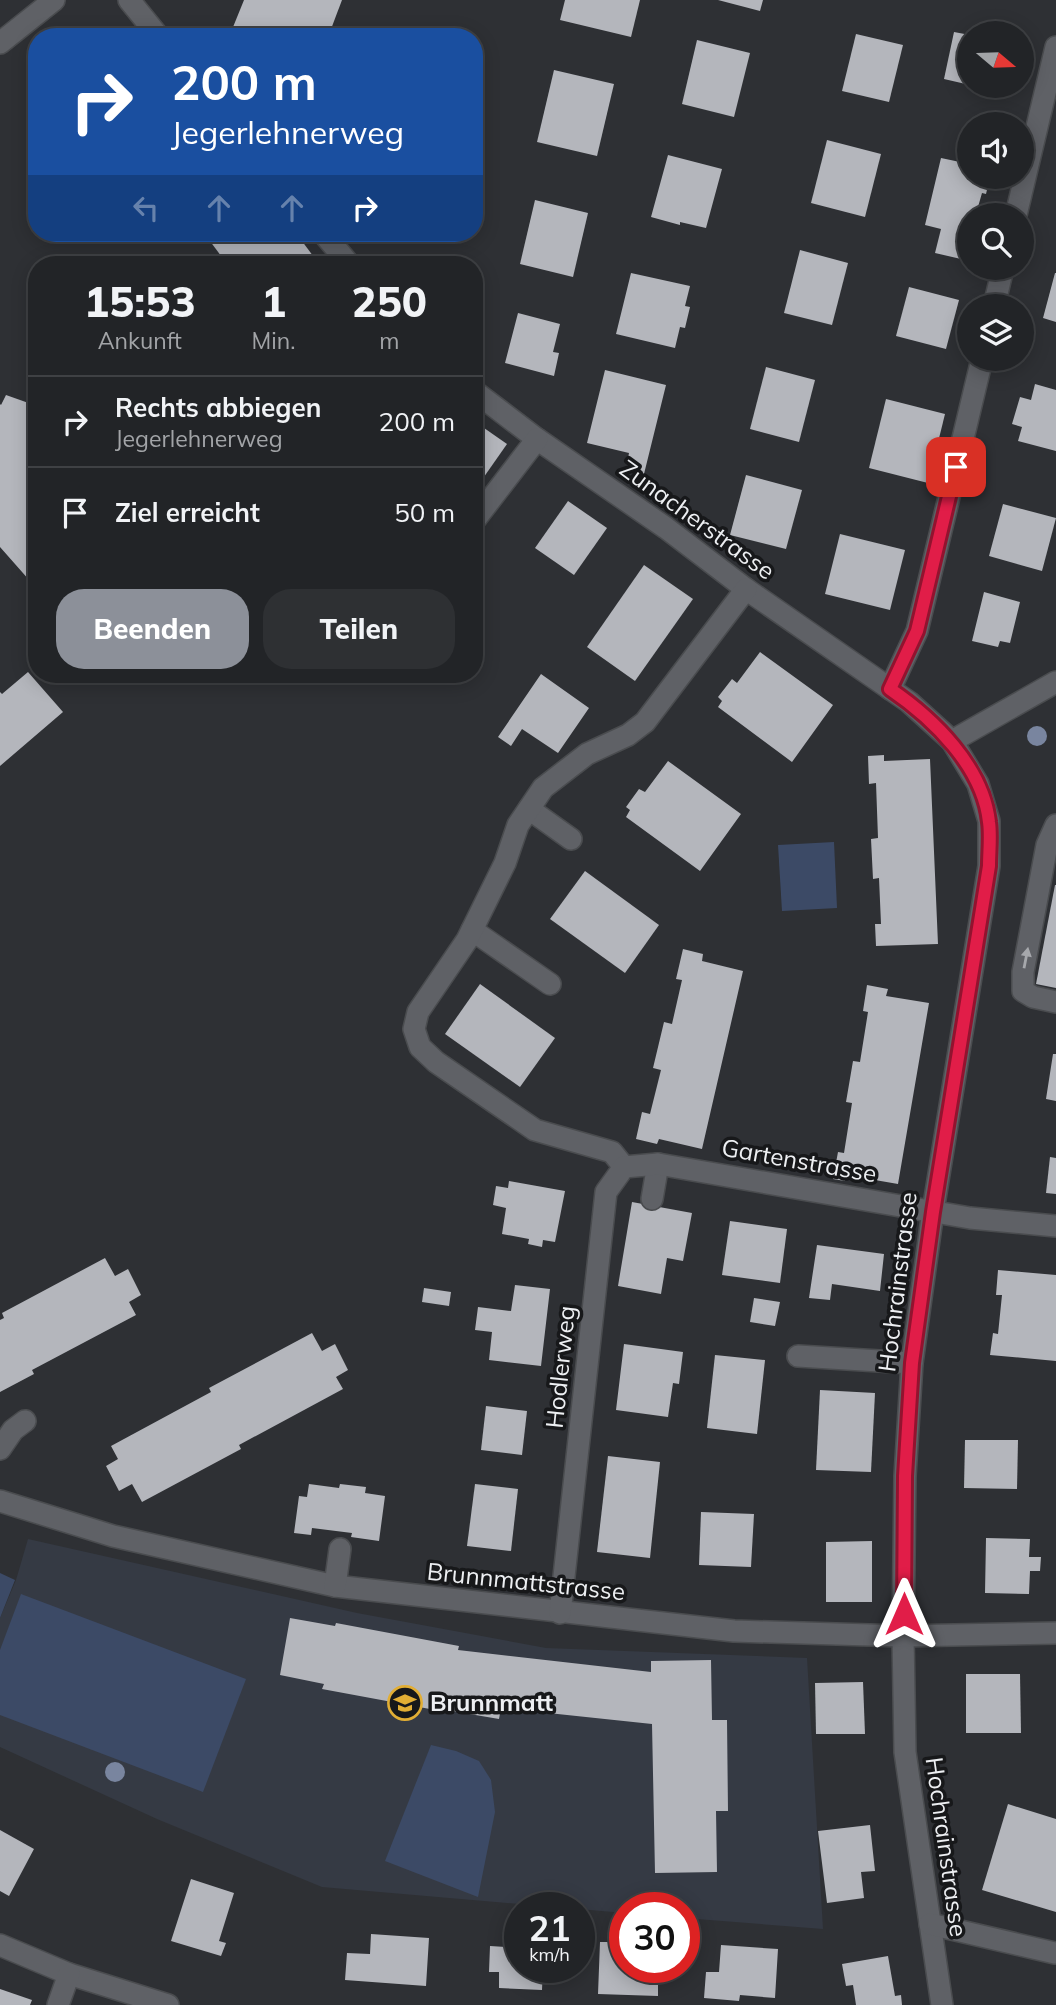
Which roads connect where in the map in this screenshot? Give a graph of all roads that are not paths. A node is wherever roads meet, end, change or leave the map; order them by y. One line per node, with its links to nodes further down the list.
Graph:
1 (54, 0): 4 (street)
2 (129, 0): 3 (street)
3 (152, 28)
4 (0, 43)
5 (1056, 47): 6 (street)
6 (1019, 203)
7 (331, 242): 8 (street)
8 (342, 256)
9 (979, 371): 15 (street)
10 (483, 398): 11 (street, Zunacherstrasse)
11 (537, 439): 12 (street); 13 (street, Zunacherstrasse)
12 (483, 509)
13 (746, 589): 15 (street, Zunacherstrasse); 17 (street)
14 (1056, 681): 16 (street)
15 (890, 689): 16 (street, Hochrainstrasse)
16 (952, 741): 26 (street, Hochrainstrasse)
17 (529, 810): 19 (street); 20 (street)
18 (1056, 824): 22 (street, one-way to 18)
19 (571, 839)
20 (472, 930): 21 (street); 24 (street)
21 (550, 984)
22 (1056, 1002)
23 (658, 1164): 24 (street); 25 (street); 26 (street, Gartenstrasse)
24 (624, 1167): 35 (street, Hodlerweg)
25 (652, 1199)
26 (933, 1212): 27 (street, Gartenstrasse); 29 (street, Hochrainstrasse)
27 (1056, 1226)
28 (798, 1356): 29 (street)
29 (912, 1363): 37 (street, Hochrainstrasse)
30 (25, 1421): 31 (street)
31 (0, 1449)
32 (0, 1502): 34 (street, Brunnmattstrasse)
33 (340, 1549): 34 (street)
34 (335, 1586): 35 (street, Brunnmattstrasse)
35 (560, 1613): 37 (street, Brunnmattstrasse)
36 (1056, 1633): 37 (street, Brunnmattstrasse)
37 (903, 1636): 38 (street, Hochrainstrasse)
38 (930, 1923): 40 (street); 45 (street, Hochrainstrasse)
39 (0, 1945): 41 (street)
40 (1055, 1953)
41 (69, 1974): 42 (street); 43 (street)
42 (136, 2000): 44 (street)
43 (58, 2005)
44 (168, 2005)
45 (943, 2005)

